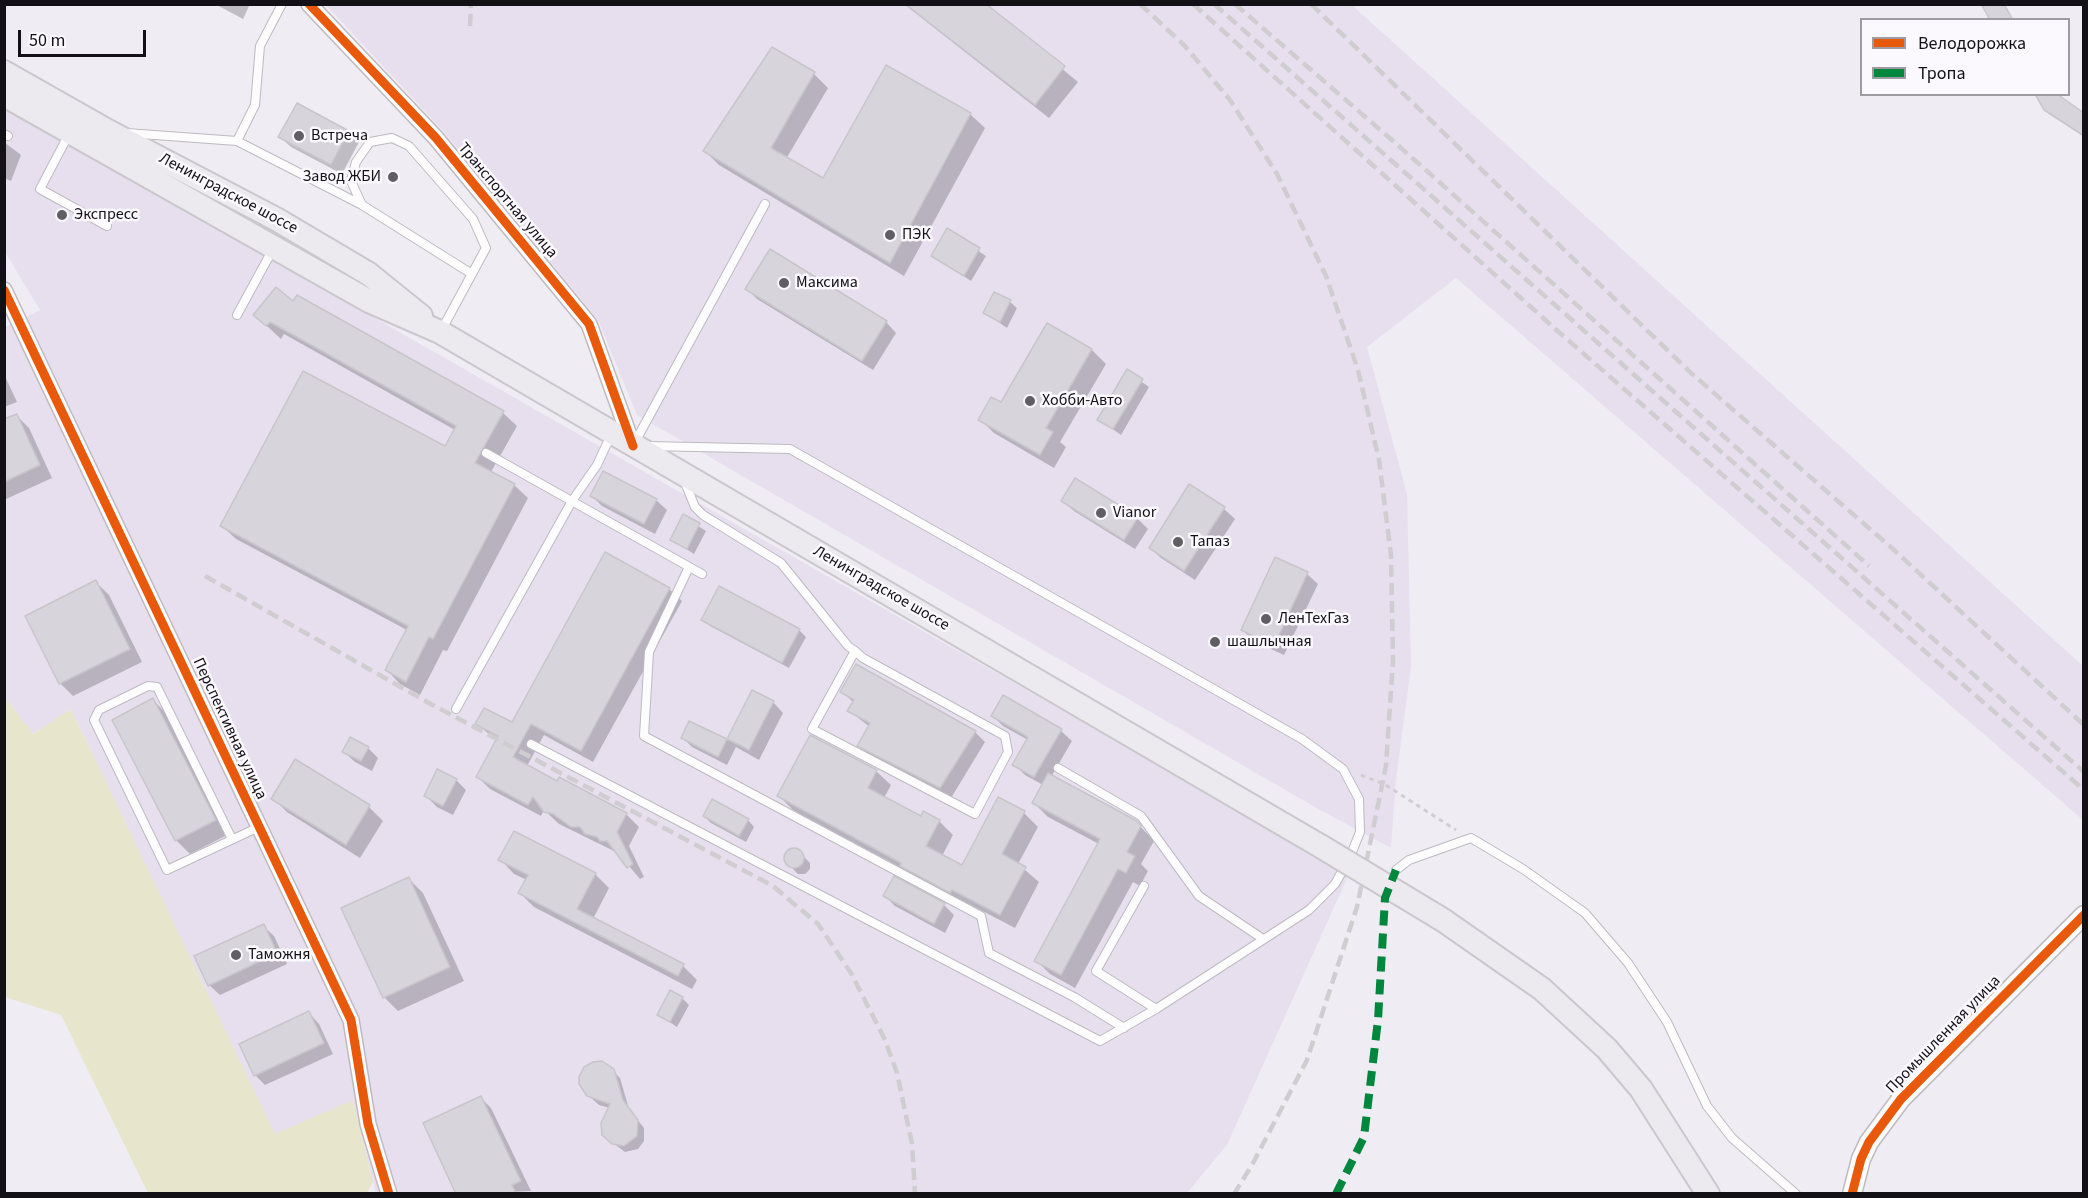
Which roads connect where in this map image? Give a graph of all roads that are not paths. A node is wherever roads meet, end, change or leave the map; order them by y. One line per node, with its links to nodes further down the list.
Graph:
1 (282, 4): 7 (lane)
2 (309, 4): 17 (street, Транспортная улица)
3 (4, 72): 5 (main road, Ленинградское шоссе)
4 (4, 95): 6 (main road, Ленинградское шоссе)
5 (108, 131): 7 (lane); 15 (main road, Ленинградское шоссе)
6 (70, 133): 10 (lane); 11 (main road, Ленинградское шоссе)
7 (237, 141): 9 (lane)
8 (765, 204): 17 (lane)
9 (362, 205): 12 (lane); 12 (lane)
10 (107, 226)
11 (274, 248): 14 (lane); 15 (main road, Ленинградское шоссе)
12 (472, 274): 15 (lane)
13 (4, 290): 27 (street, Перспективная улица)
14 (237, 315)
15 (440, 332): 16 (main road, Ленинградское шоссе)
16 (612, 434): 17 (main road, Ленинградское шоссе); 20 (lane)
17 (633, 446): 19 (main road, Ленинградское шоссе); 32 (lane)
18 (486, 453): 20 (lane)
19 (681, 473): 23 (lane); 36 (main road, Ленинградское шоссе, bridge)
20 (572, 501): 21 (lane); 24 (lane)
21 (689, 567): 22 (lane); 34 (lane)
22 (702, 574)
23 (855, 651): 23 (lane)
24 (456, 709)
25 (531, 744): 34 (lane)
26 (1058, 768): 32 (lane)
27 (259, 827): 28 (lane); 35 (street, Перспективная улица)
28 (232, 839): 28 (lane)
29 (1396, 870): 37 (lane)
30 (1144, 886): 33 (lane)
31 (2084, 915): 38 (street, Промышленная улица)
32 (1263, 939): 33 (lane)
33 (1156, 1009): 34 (lane)
34 (1124, 1028)
35 (388, 1194)
36 (1708, 1194)
37 (1796, 1194)
38 (1852, 1194)

